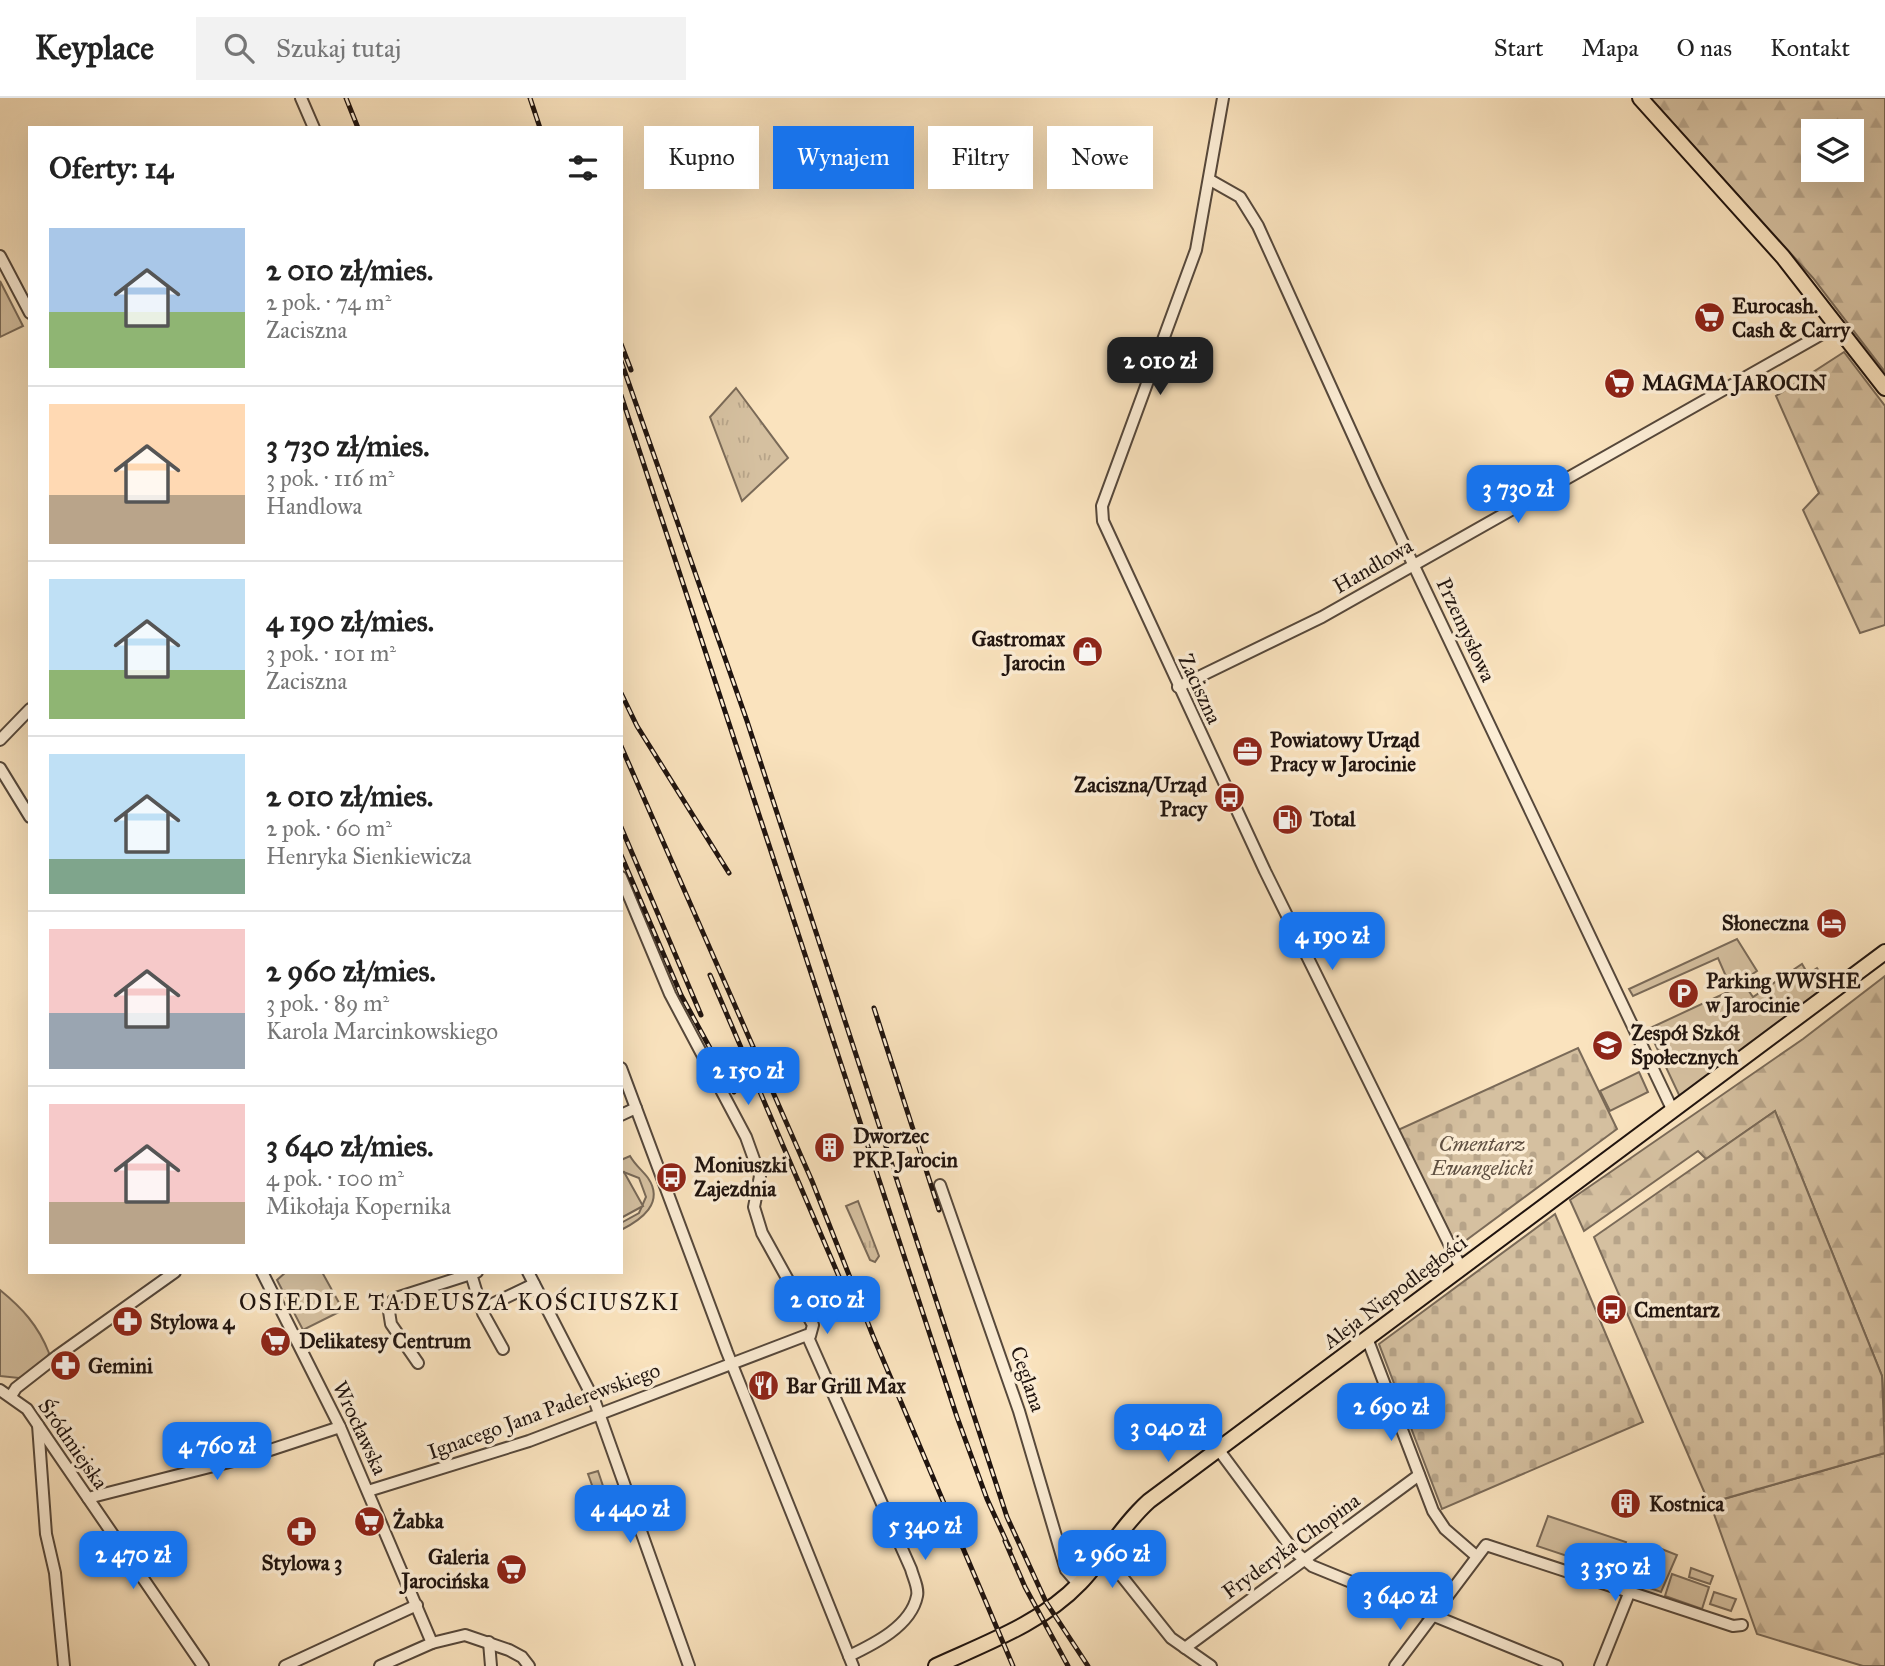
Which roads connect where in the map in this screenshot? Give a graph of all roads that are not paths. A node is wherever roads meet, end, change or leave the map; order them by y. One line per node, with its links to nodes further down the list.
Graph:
1 (301, 98): 4 (street)
2 (1223, 98): 5 (street, Zaciszna)
3 (1640, 98): 8 (main road)
4 (313, 126)
5 (1210, 180): 10 (street, Przemysłowa); 11 (street, Zaciszna)
6 (0, 256): 7 (street)
7 (28, 309)
8 (1838, 325): 9 (main road); 10 (street, Handlowa)
9 (1885, 388)
10 (1414, 565): 11 (street, Handlowa); 20 (street, Przemysłowa)
11 (1178, 687): 23 (street, Zaciszna)
12 (28, 711): 13 (street)
13 (0, 740)
14 (1, 773): 15 (street)
15 (28, 814)
16 (623, 882): 31 (street)
17 (1885, 952): 20 (main road, Aleja Niepodległości)
18 (623, 1073): 19 (street)
19 (636, 1108): 21 (street); 34 (street)
20 (1673, 1111): 23 (main road, Aleja Niepodległości)
21 (623, 1114)
22 (940, 1185): 48 (street, Ceglana)
23 (1461, 1268): 32 (main road, Aleja Niepodległości)
24 (172, 1274): 37 (street)
25 (263, 1274): 40 (street, Wrocławska)
26 (471, 1274): 35 (street)
27 (474, 1274): 30 (street)
28 (529, 1274): 29 (street)
29 (534, 1284): 30 (street); 38 (street)
30 (482, 1309): 33 (street)
31 (810, 1336): 34 (street, Ignacego Jana Paderewskiego); 56 (street)
32 (1367, 1338): 41 (main road, Aleja Niepodległości); 42 (street)
33 (503, 1349)
34 (732, 1362): 38 (street, Ignacego Jana Paderewskiego); 56 (street)
35 (418, 1363)
36 (0, 1390): 37 (street, Śródmiejska)
37 (11, 1396): 39 (street, Śródmiejska)
38 (599, 1413): 43 (street, Ignacego Jana Paderewskiego); 63 (street)
39 (38, 1425): 44 (street, Śródmiejska); 57 (street)
40 (340, 1427): 43 (street, Wrocławska); 44 (street)
41 (1218, 1449): 45 (main road, Aleja Niepodległości); 47 (street)
42 (1419, 1475): 46 (street); 47 (street, Fryderyka Chopina)
43 (368, 1491): 50 (street, Wrocławska)
44 (88, 1499): 58 (street, Śródmiejska)
45 (1104, 1554): 48 (main road, Aleja Niepodległości); 55 (street)
46 (1475, 1555): 49 (street); 51 (street)
47 (1303, 1561): 51 (street); 55 (street, Fryderyka Chopina)
48 (1079, 1585): 64 (main road, Aleja Niepodległości)
49 (1630, 1591): 52 (street); 68 (street)
50 (417, 1605): 54 (street, Wrocławska); 59 (street)
51 (1430, 1615): 66 (street); 67 (street)
52 (1742, 1625)
53 (489, 1642): 54 (street); 61 (street); 62 (street)
54 (432, 1643): 60 (street)
55 (1185, 1648): 65 (street)
56 (851, 1661)
57 (64, 1666)
58 (202, 1666)
59 (285, 1666)
60 (380, 1666)
61 (491, 1666)
62 (529, 1666)
63 (689, 1666)
64 (936, 1666)
65 (1211, 1666)
66 (1395, 1666)
67 (1557, 1666)
68 (1600, 1666)

